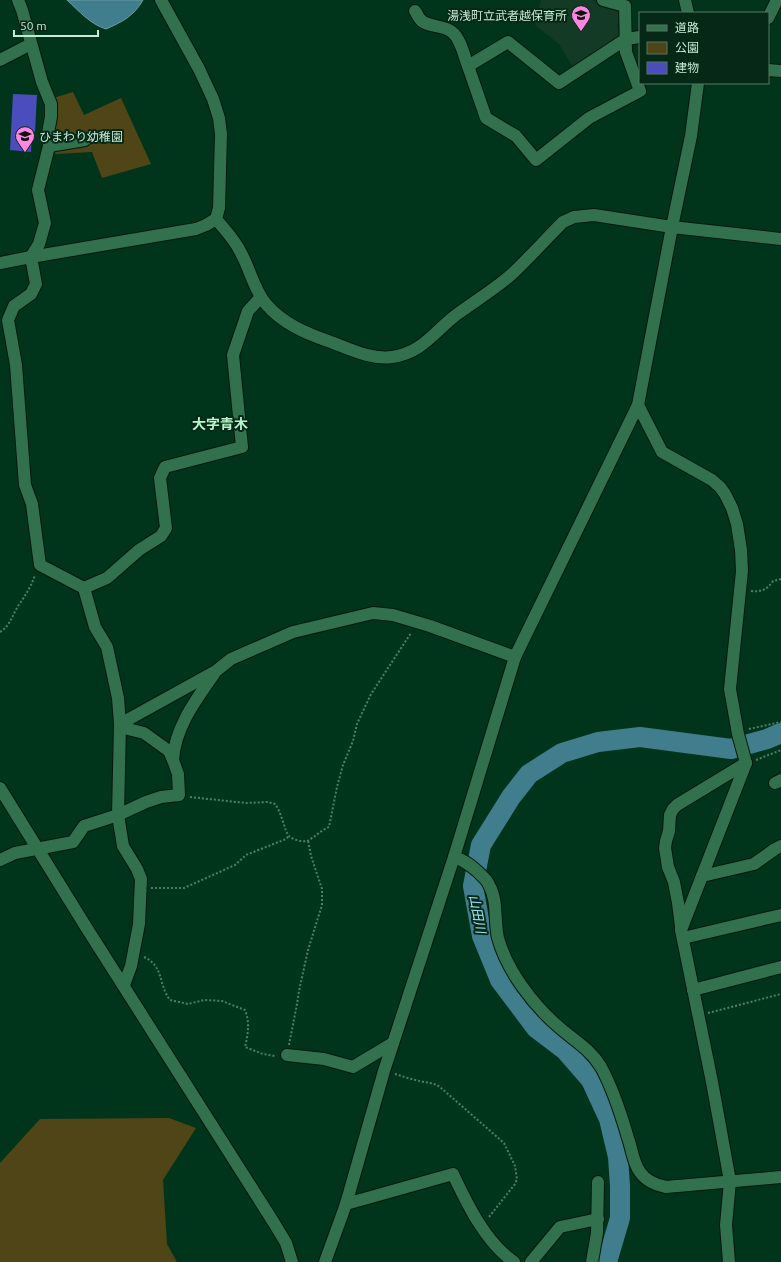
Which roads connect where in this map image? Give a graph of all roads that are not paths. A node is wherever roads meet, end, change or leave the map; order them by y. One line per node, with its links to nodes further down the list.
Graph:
1 (18, 0): 12 (street)
2 (161, 0): 20 (street)
3 (602, 0): 11 (street)
4 (685, 0): 8 (street)
5 (777, 0): 6 (street); 9 (street)
6 (781, 1)
7 (415, 11): 14 (street)
8 (688, 12)
9 (769, 16)
10 (639, 37): 11 (street)
11 (626, 39): 14 (street); 14 (street)
12 (31, 44): 13 (street); 19 (street)
13 (0, 60)
14 (468, 66)
15 (769, 70): 16 (street)
16 (781, 71)
17 (698, 84): 21 (street)
18 (85, 140): 19 (street)
19 (49, 146): 23 (street)
20 (216, 219): 23 (street); 25 (street)
21 (672, 227): 22 (street); 25 (street); 26 (street)
22 (781, 239)
23 (31, 256): 24 (street); 27 (street)
24 (0, 263)
25 (261, 297): 27 (street)
26 (638, 405): 28 (street); 32 (street)
27 (84, 588): 30 (street)
28 (515, 657): 29 (street); 37 (street)
29 (216, 671): 30 (street); 31 (street)
30 (120, 724): 31 (street); 34 (street)
31 (173, 760): 34 (street)
32 (745, 762): 39 (street); 41 (street)
33 (0, 788): 36 (street)
34 (118, 815): 36 (street); 43 (street)
35 (781, 846): 39 (street)
36 (39, 850): 38 (street); 43 (street)
37 (454, 857): 45 (street); 48 (street)
38 (0, 860)
39 (702, 876): 41 (street)
40 (781, 915): 41 (street)
41 (682, 934): 44 (street)
42 (781, 966): 44 (street)
43 (124, 985): 52 (street)
44 (693, 990): 48 (street)
45 (393, 1042): 46 (street); 50 (street)
46 (287, 1055)
47 (781, 1177): 48 (street)
48 (730, 1181): 57 (street)
49 (598, 1182): 51 (street)
50 (346, 1204): 53 (street); 54 (street)
51 (598, 1219): 55 (street); 56 (street)
52 (292, 1262)
53 (325, 1262)
54 (514, 1262)
55 (531, 1262)
56 (592, 1262)
57 (729, 1262)

